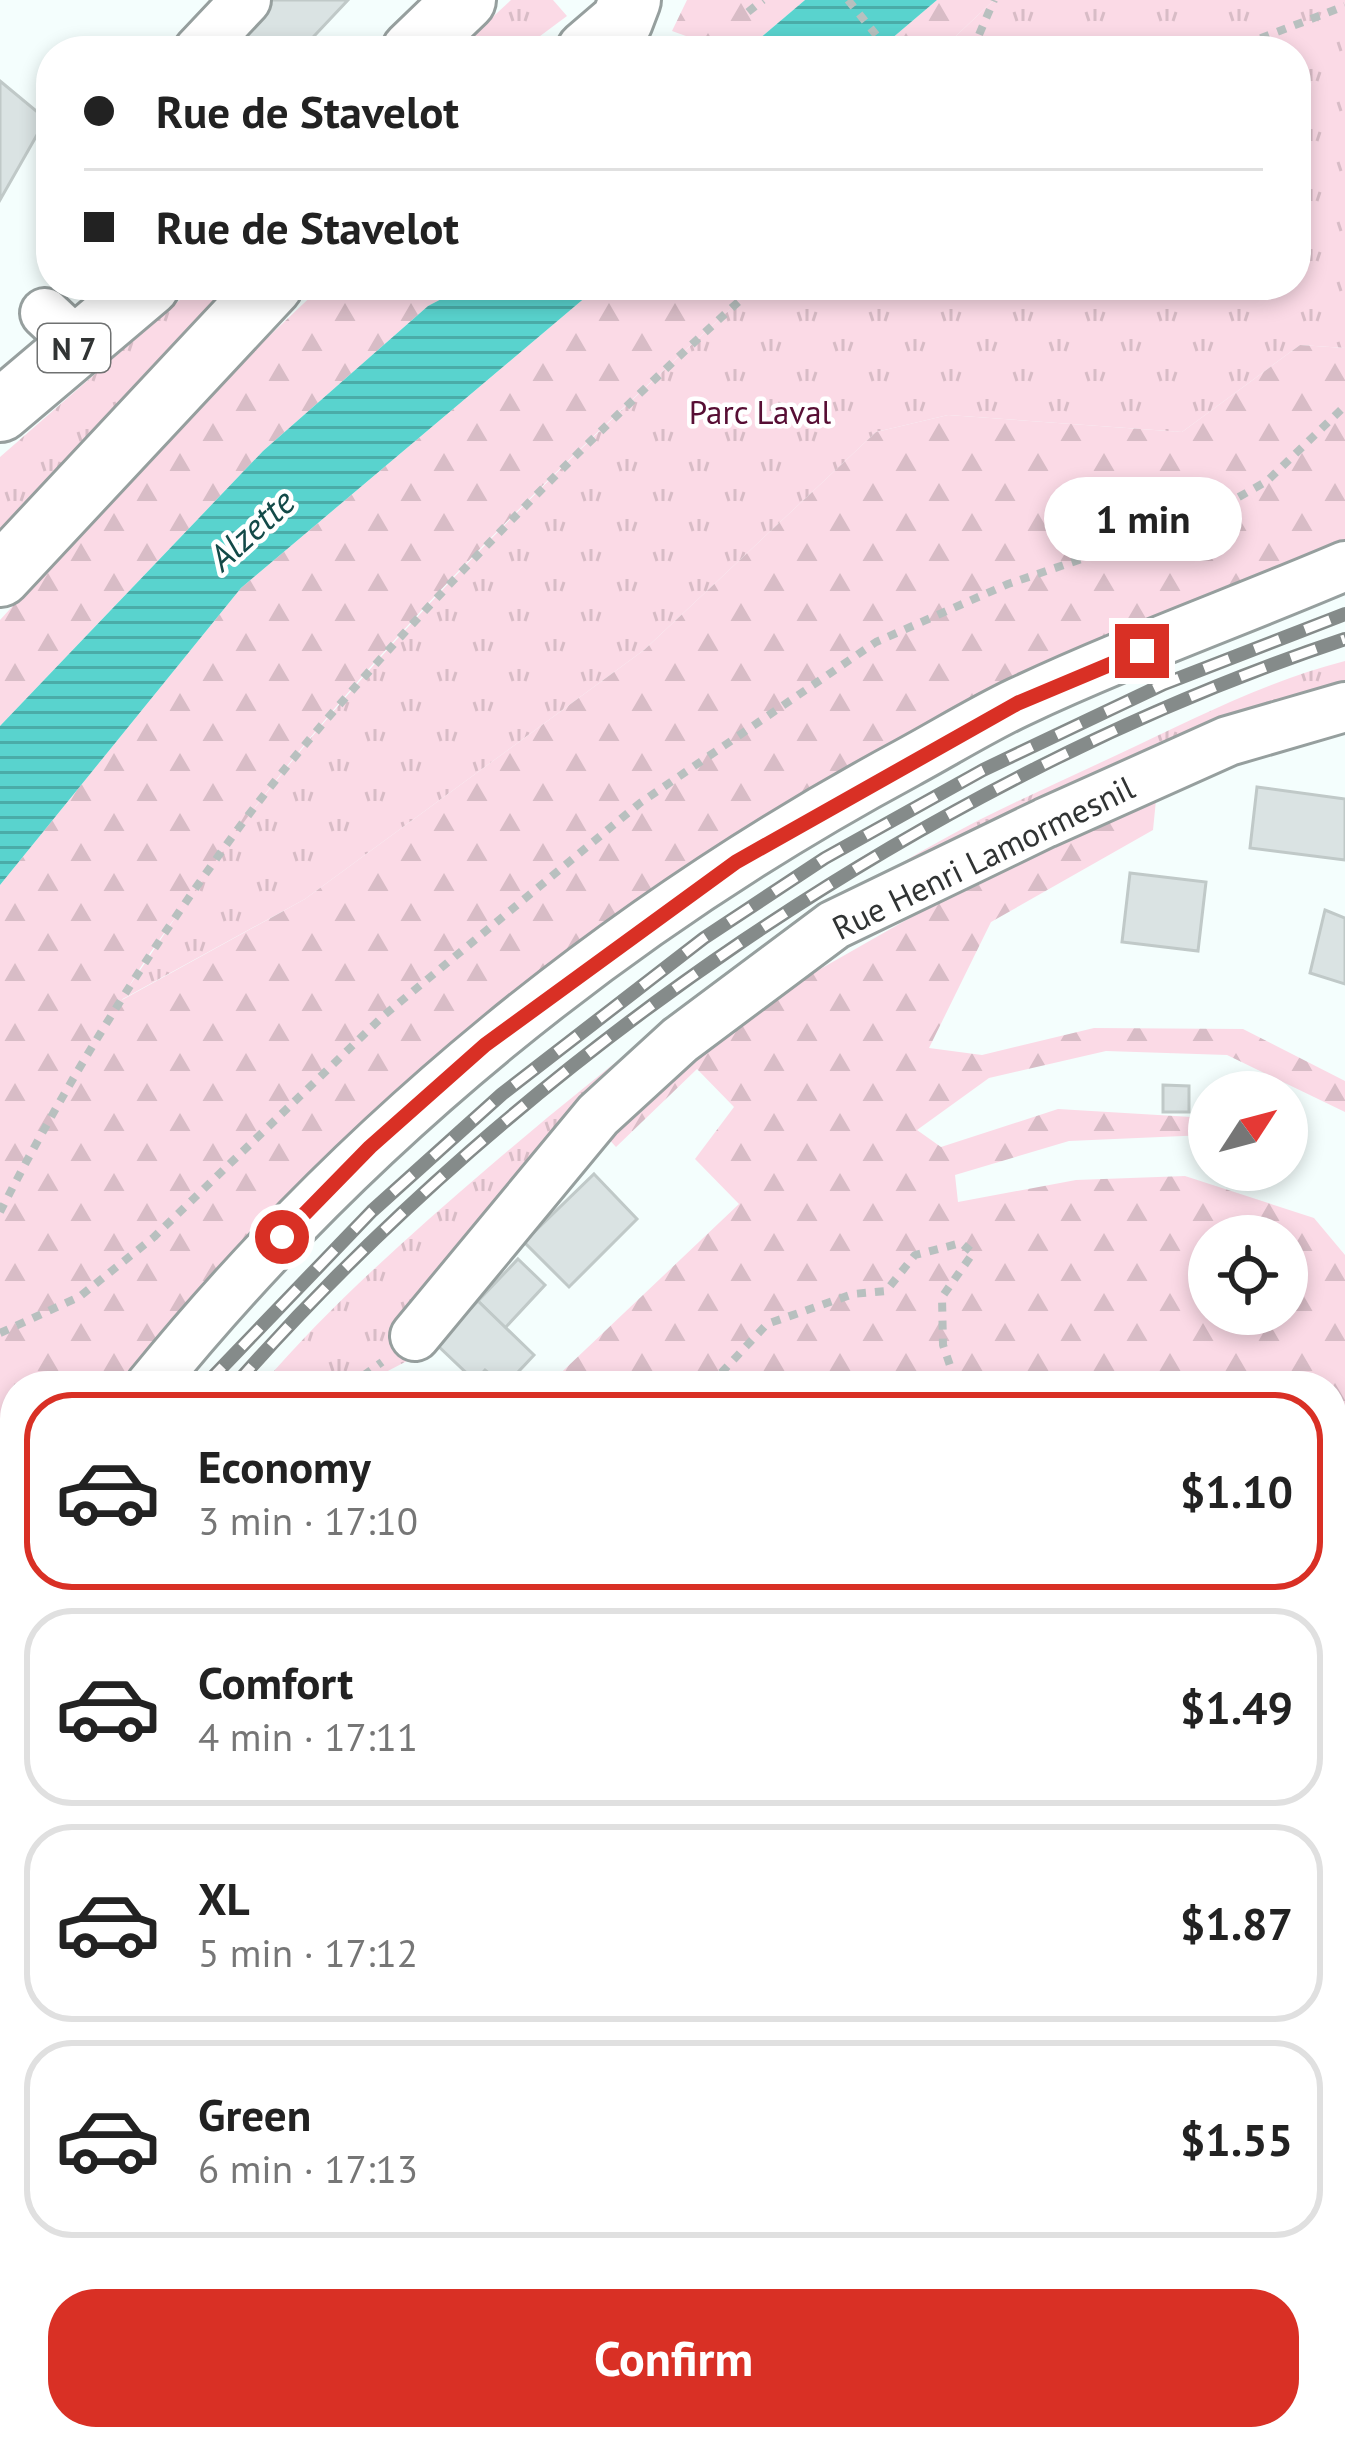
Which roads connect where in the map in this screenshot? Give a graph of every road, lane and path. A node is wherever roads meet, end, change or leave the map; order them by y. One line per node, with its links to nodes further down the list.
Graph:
1 (246, 0): 9 (street)
2 (464, 0): 10 (main road)
3 (629, 0): 11 (main road)
4 (763, 0): 8 (path)
5 (848, 0): 12 (path)
6 (994, 0): 13 (path)
7 (1345, 6): 14 (path)
8 (748, 12)
9 (212, 36)
10 (427, 36)
11 (604, 36)
12 (877, 36)
13 (978, 36)
14 (1266, 36)
15 (119, 300): 19 (main road, N 7)
16 (258, 300): 21 (main road)
17 (740, 300): 23 (path)
18 (1345, 406): 24 (path)
19 (0, 411)
20 (1345, 566): 26 (street)
21 (0, 576)
22 (1345, 707): 25 (street, Rue Henri Lamormesnil)
23 (0, 1212)
24 (0, 1333)
25 (415, 1336)
26 (162, 1371)
27 (723, 1371): 28 (path)
28 (952, 1371)

